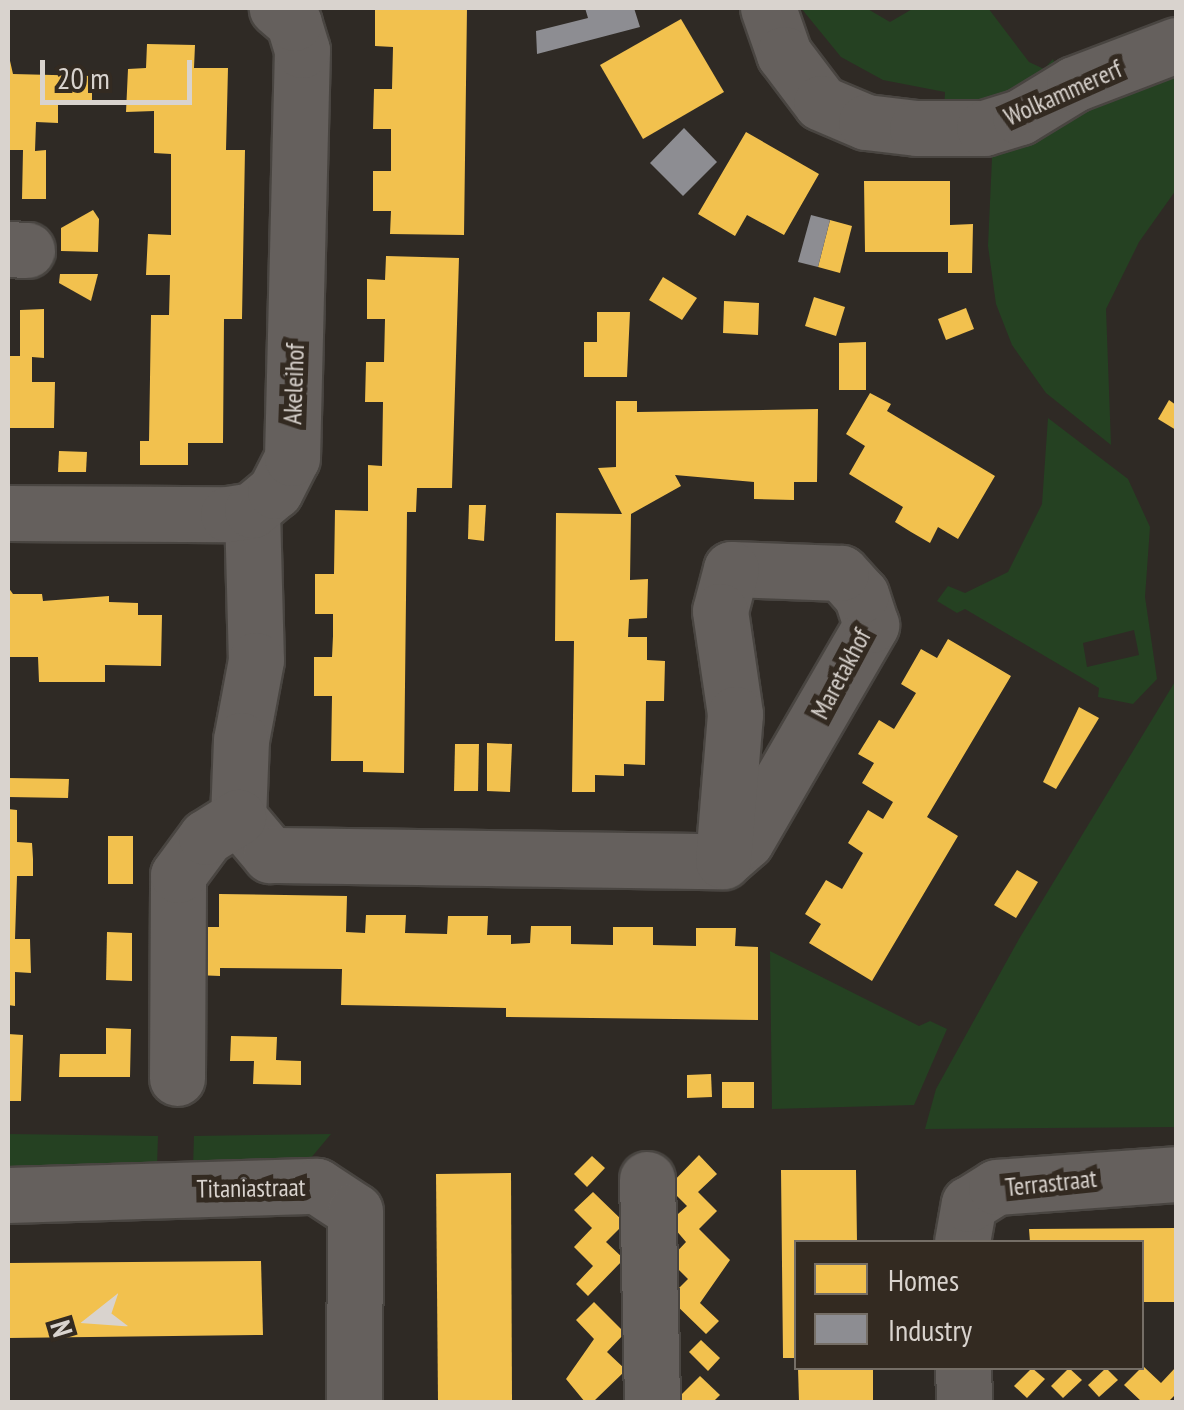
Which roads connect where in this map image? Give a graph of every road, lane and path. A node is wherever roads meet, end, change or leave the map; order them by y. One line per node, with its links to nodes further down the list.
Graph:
1 (278, 8): 4 (street, Akeleihof)
2 (768, 8): 3 (street, Wolkammererf)
3 (1176, 45)
4 (252, 510): 5 (street); 6 (street)
5 (8, 513)
6 (238, 817): 7 (street); 8 (street)
7 (723, 861): 7 (street, Maretakhof)
8 (177, 1078)
9 (1176, 1174): 12 (street, Terrastraat)
10 (646, 1180): 15 (street)
11 (8, 1196): 14 (street, Titaniastraat)
12 (962, 1240)
13 (964, 1370): 16 (street)
14 (354, 1402)
15 (652, 1402)
16 (964, 1402)

